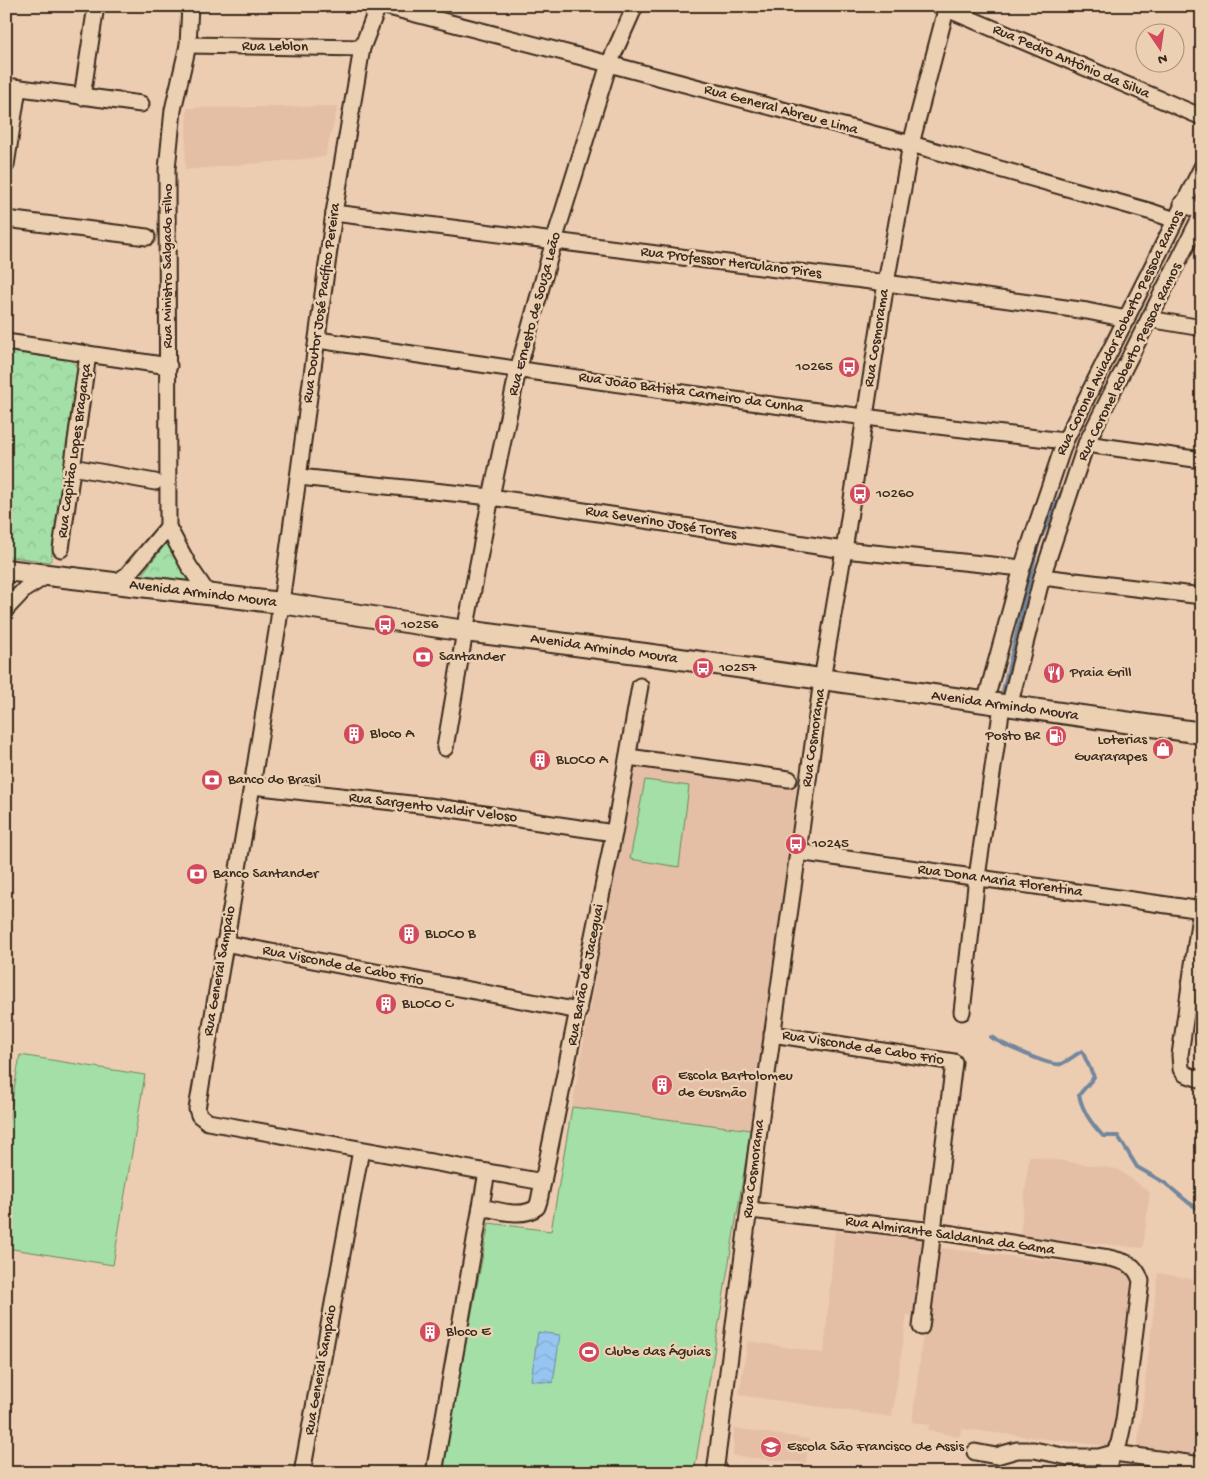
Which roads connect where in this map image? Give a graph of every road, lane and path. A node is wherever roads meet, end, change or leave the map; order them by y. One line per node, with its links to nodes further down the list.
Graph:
1 (96, 6): 11 (street)
2 (190, 6): 7 (street, Rua Ministro Salgado Filho)
3 (378, 6): 8 (street, Rua Doutor José Pacífico Pereira)
4 (385, 6): 9 (street, Rua General Abreu e Lima)
5 (635, 6): 9 (street, Rua Ernesto de Souza Leão)
6 (945, 7): 13 (street, Rua Pedro Antônio da Silva); 14 (street, Rua Cosmorama)
7 (188, 46): 8 (street, Rua Leblon); 31 (street, Rua Ministro Salgado Filho)
8 (362, 48): 18 (street, Rua Doutor José Pacífico Pereira)
9 (609, 64): 14 (street, Rua General Abreu e Lima); 23 (street, Rua Ernesto de Souza Leão)
10 (12, 87): 11 (street); 15 (street)
11 (82, 97): 12 (street)
12 (142, 104)
13 (1202, 117)
14 (911, 144): 20 (street, Rua General Abreu e Lima); 24 (street, Rua Cosmorama)
15 (6, 165)
16 (1202, 167): 17 (street, Rua Coronel Aviador Roberto Pessoa Ramos)
17 (1191, 207): 20 (street, Rua Coronel Aviador Roberto Pessoa Ramos); 21 (street, Rua Coronel Roberto Pessoa Ramos)
18 (334, 213): 23 (street, Rua Professor Herculano Pires); 28 (street, Rua Doutor José Pacífico Pereira)
19 (6, 219): 22 (street)
20 (1175, 220): 25 (street, Rua Coronel Aviador Roberto Pessoa Ramos)
21 (1198, 234): 26 (street, Rua Coronel Roberto Pessoa Ramos)
22 (147, 237)
23 (554, 241): 24 (street, Rua Professor Herculano Pires); 32 (street, Rua Ernesto de Souza Leão)
24 (886, 283): 25 (street, Rua Professor Herculano Pires); 33 (street, Rua Cosmorama)
25 (1127, 318): 34 (street, Rua Coronel Aviador Roberto Pessoa Ramos)
26 (1149, 319): 27 (street); 35 (street, Rua Coronel Roberto Pessoa Ramos)
27 (1202, 328)
28 (318, 340): 32 (street, Rua João Batista Carneiro da Cunha); 38 (street, Rua Doutor José Pacífico Pereira)
29 (6, 342): 30 (street)
30 (88, 354): 31 (street); 37 (street, Rua Capitão Lopes Bragança)
31 (169, 366): 41 (street, Rua Ministro Salgado Filho)
32 (518, 370): 33 (street, Rua João Batista Carneiro da Cunha); 40 (street, Rua Ernesto de Souza Leão)
33 (865, 416): 34 (street, Rua João Batista Carneiro da Cunha); 43 (street, Rua Cosmorama)
34 (1065, 441): 44 (street, Rua Coronel Aviador Roberto Pessoa Ramos)
35 (1086, 444): 36 (street); 47 (street, Rua Coronel Roberto Pessoa Ramos)
36 (1202, 460)
37 (72, 467): 39 (street); 42 (street, Rua Capitão Lopes Bragança)
38 (299, 477): 40 (street, Rua Severino José Torres); 51 (street, Rua Doutor José Pacífico Pereira)
39 (155, 482)
40 (491, 497): 43 (street, Rua Severino José Torres); 53 (street, Rua Ernesto de Souza Leão)
41 (168, 527): 48 (street); 49 (street, Rua Ministro Salgado Filho)
42 (61, 548)
43 (844, 550): 44 (street, Rua Severino José Torres); 54 (street, Rua Cosmorama)
44 (1022, 568): 56 (street, Rua Coronel Aviador Roberto Pessoa Ramos)
45 (6, 570): 46 (main road, Avenida Armindo Moura)
46 (46, 576): 48 (main road, Avenida Armindo Moura); 52 (street)
47 (1042, 577): 50 (street); 56 (street, Rua Coronel Roberto Pessoa Ramos)
48 (114, 584): 49 (main road, Avenida Armindo Moura)
49 (208, 594): 51 (main road, Avenida Armindo Moura)
50 (1202, 596)
51 (281, 603): 53 (main road, Avenida Armindo Moura); 61 (street, Rua General Sampaio)
52 (8, 605)
53 (465, 631): 54 (main road, Avenida Armindo Moura); 58 (street, Rua Ernesto de Souza Leão)
54 (822, 680): 56 (main road, Avenida Armindo Moura); 63 (street, Rua Cosmorama)
55 (640, 686): 59 (street, Rua Barão de Jaceguai)
56 (999, 705): 57 (main road, Avenida Armindo Moura); 64 (street, Rua Coronel Aviador Roberto Pessoa Ramos)
57 (1202, 734)
58 (445, 748)
59 (628, 757): 60 (street); 62 (street, Rua Barão de Jaceguai)
60 (789, 779)
61 (252, 786): 62 (street, Rua Sargento Valdir Veloso); 66 (street, Rua General Sampaio)
62 (614, 833): 67 (street, Rua Barão de Jaceguai)
63 (798, 852): 64 (street, Rua Dona Maria Florentina); 69 (street, Rua Cosmorama)
64 (977, 877): 65 (street, Rua Dona Maria Florentina); 68 (street, Rua Coronel Aviador Roberto Pessoa Ramos)
65 (1201, 907): 70 (street)
66 (224, 943): 67 (street, Rua Visconde de Cabo Frio); 71 (street, Rua General Sampaio)
67 (579, 1011): 73 (street, Rua Barão de Jaceguai)
68 (962, 1012)
69 (772, 1034): 75 (street, Rua Cosmorama); 76 (street, Rua Visconde de Cabo Frio)
70 (1202, 1080)
71 (361, 1150): 72 (street, Rua General Sampaio); 81 (street, Rua General Sampaio)
72 (487, 1172): 73 (street, Rua General Sampaio); 74 (street)
73 (542, 1182): 74 (street, Rua Barão de Jaceguai)
74 (481, 1207): 82 (street)
75 (750, 1210): 76 (street, Rua Almirante Saldanha da Gama); 83 (street, Rua Cosmorama)
76 (933, 1231): 77 (street); 79 (street, Rua Almirante Saldanha da Gama)
77 (921, 1327)
78 (975, 1452): 79 (street)
79 (1114, 1453): 80 (street); 84 (street)
80 (1202, 1465)
81 (302, 1473)
82 (434, 1473)
83 (715, 1473)
84 (1104, 1473)

